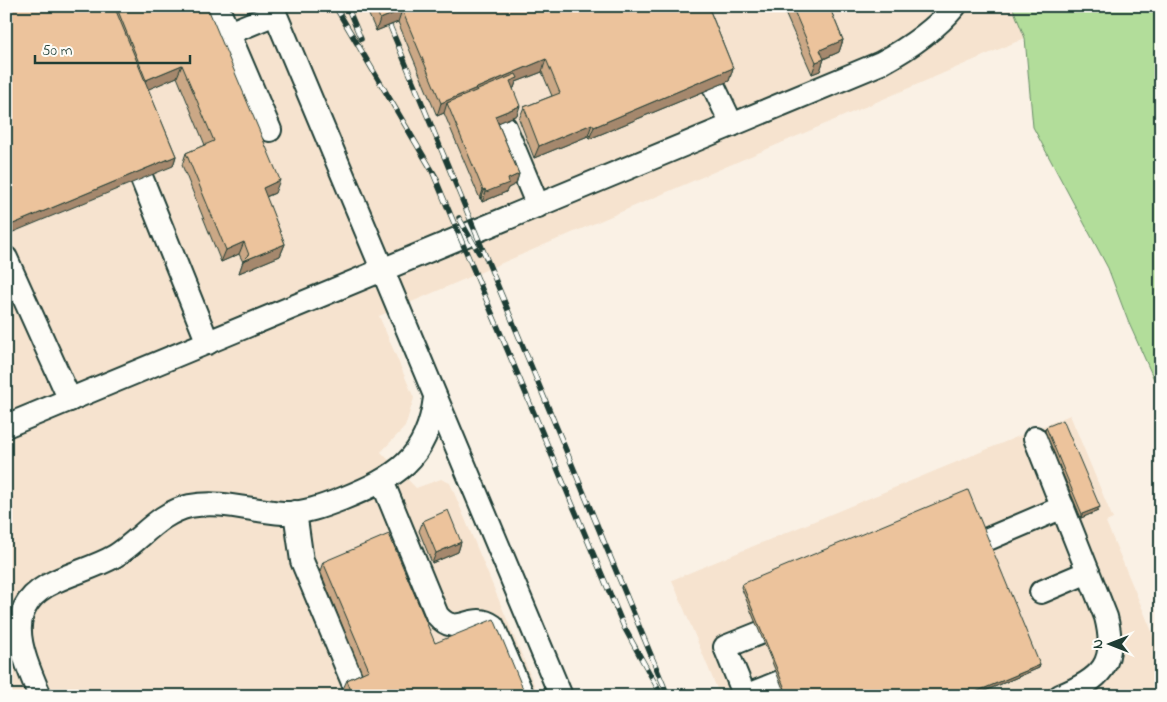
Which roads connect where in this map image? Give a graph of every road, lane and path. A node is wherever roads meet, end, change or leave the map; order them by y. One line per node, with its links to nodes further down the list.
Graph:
1 (218, 6): 4 (street)
2 (955, 6): 6 (street)
3 (273, 10): 4 (street); 12 (street)
4 (229, 33): 8 (street)
5 (714, 87): 6 (street)
6 (732, 125): 10 (street)
7 (505, 127): 10 (street)
8 (270, 130)
9 (142, 179): 13 (street)
10 (538, 206): 12 (street)
11 (6, 258): 15 (street)
12 (382, 271): 13 (street); 14 (street)
13 (208, 343): 15 (street)
14 (435, 398): 18 (street); 29 (street)
15 (70, 400): 16 (street)
16 (6, 426)
17 (1035, 438): 19 (street)
18 (382, 481): 20 (street); 28 (street)
19 (1062, 507): 21 (street); 22 (street)
20 (295, 512): 26 (street); 27 (street)
21 (988, 539)
22 (1088, 572): 23 (street); 30 (street)
23 (1041, 592)
24 (760, 633): 25 (street)
25 (780, 682)
26 (354, 685)
27 (40, 696)
28 (523, 696)
29 (561, 696)
30 (1060, 696)

